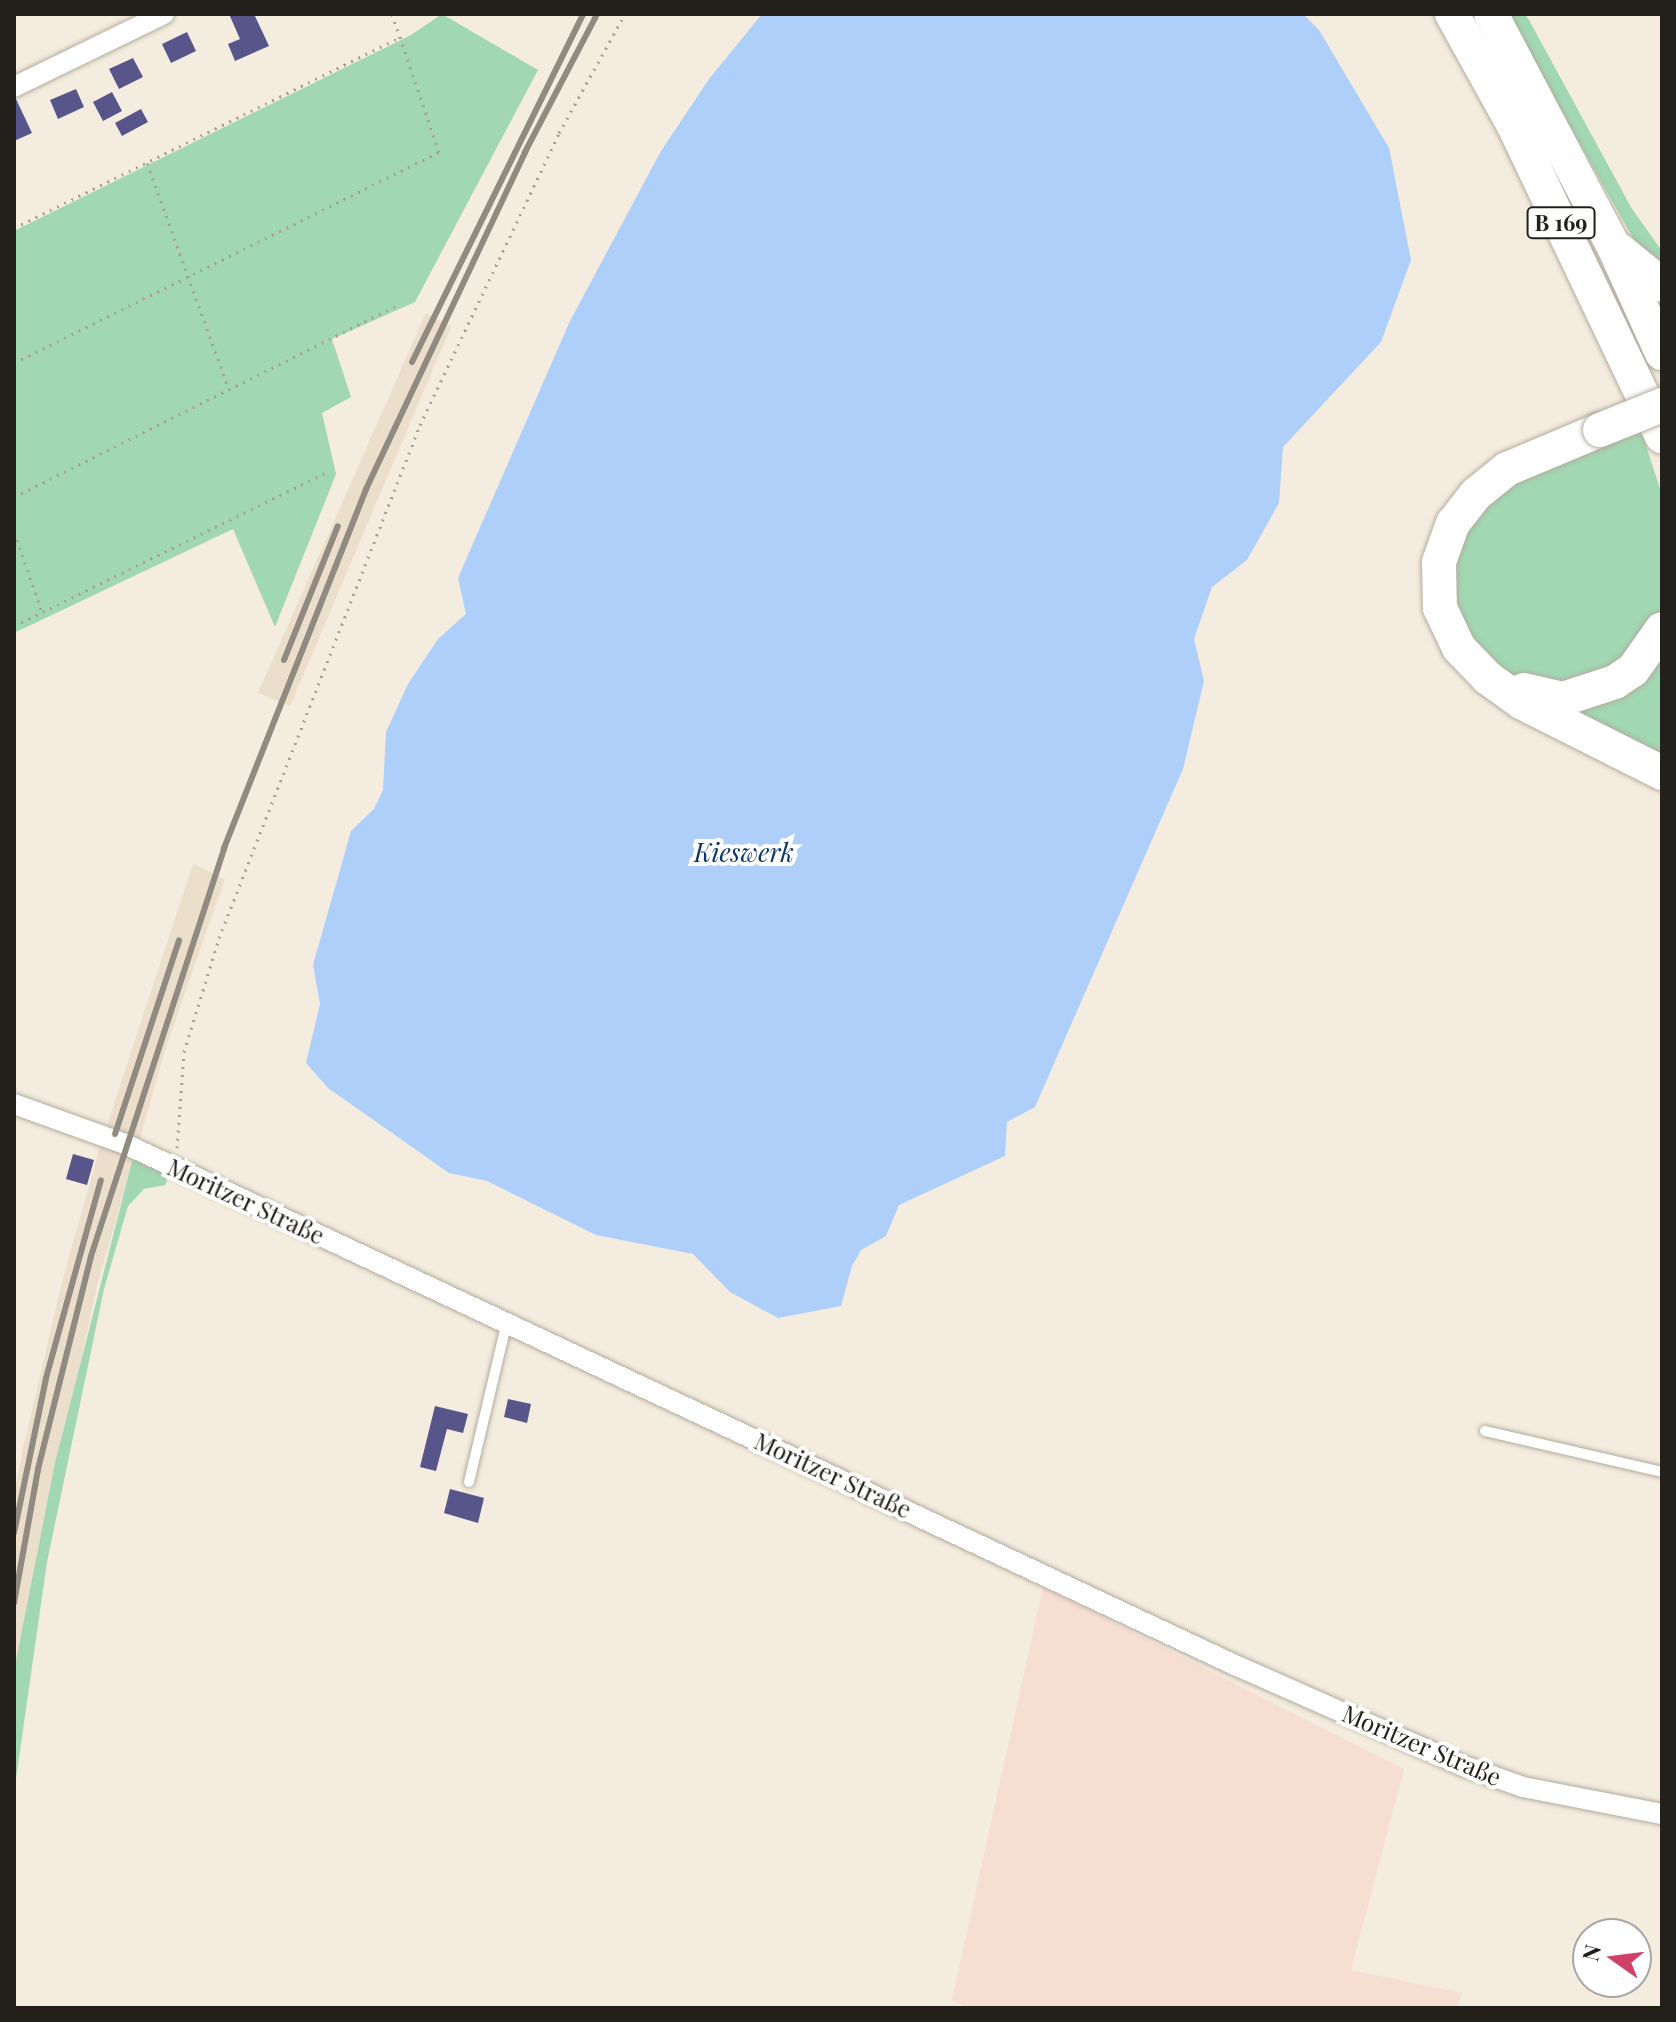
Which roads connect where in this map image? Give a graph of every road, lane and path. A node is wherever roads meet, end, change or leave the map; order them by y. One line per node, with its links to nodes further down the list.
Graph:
1 (164, 14): 7 (street)
2 (392, 14): 6 (path)
3 (625, 14): 28 (path)
4 (1452, 14): 18 (highway, B 169)
5 (1491, 14): 10 (highway, B 169)
6 (401, 37): 8 (path); 11 (path)
7 (14, 87)
8 (147, 162): 9 (path); 11 (path)
9 (14, 228)
10 (1613, 245): 12 (highway, B 169); 14 (highway, B 169)
11 (188, 277): 15 (path); 16 (path)
12 (1662, 285)
13 (396, 306): 16 (path)
14 (1662, 353)
15 (14, 363)
16 (229, 389): 20 (path)
17 (1662, 405): 25 (highway, bridge)
18 (1662, 436)
19 (325, 473): 22 (path)
20 (14, 497)
21 (14, 532): 22 (path)
22 (42, 613): 23 (path)
23 (14, 626)
24 (1662, 629): 25 (highway)
25 (1499, 685): 26 (highway)
26 (1662, 773)
27 (14, 1104): 28 (street, Moritzer Straße)
28 (176, 1168): 29 (street, Moritzer Straße)
29 (508, 1321): 32 (lane); 33 (street, Moritzer Straße)
30 (1485, 1431): 31 (lane)
31 (1662, 1472)
32 (469, 1482)
33 (1662, 1814)

